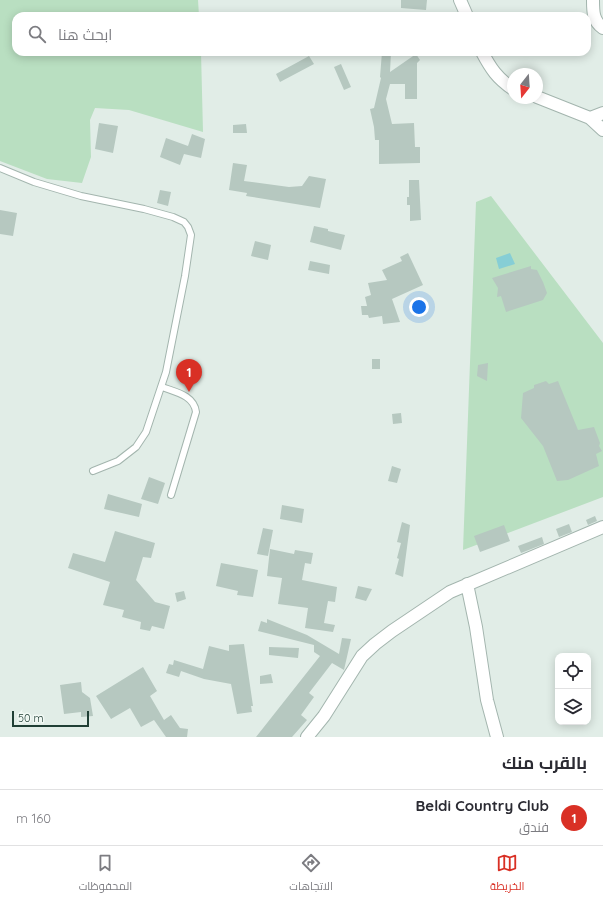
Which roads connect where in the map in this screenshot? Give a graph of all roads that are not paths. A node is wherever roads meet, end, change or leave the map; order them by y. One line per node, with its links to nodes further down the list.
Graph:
1 (460, 0): 3 (street)
2 (592, 0): 4 (street)
3 (465, 12)
4 (603, 28)
5 (484, 56): 6 (street)
6 (507, 84)
7 (543, 99): 9 (street)
8 (603, 113): 9 (street)
9 (590, 118): 10 (street)
10 (603, 130)
11 (0, 168): 12 (lane)
12 (162, 386): 13 (lane); 14 (lane)
13 (93, 471)
14 (171, 495)
15 (603, 527): 16 (street)
16 (467, 584): 17 (street); 18 (street)
17 (307, 737)
18 (497, 737)

